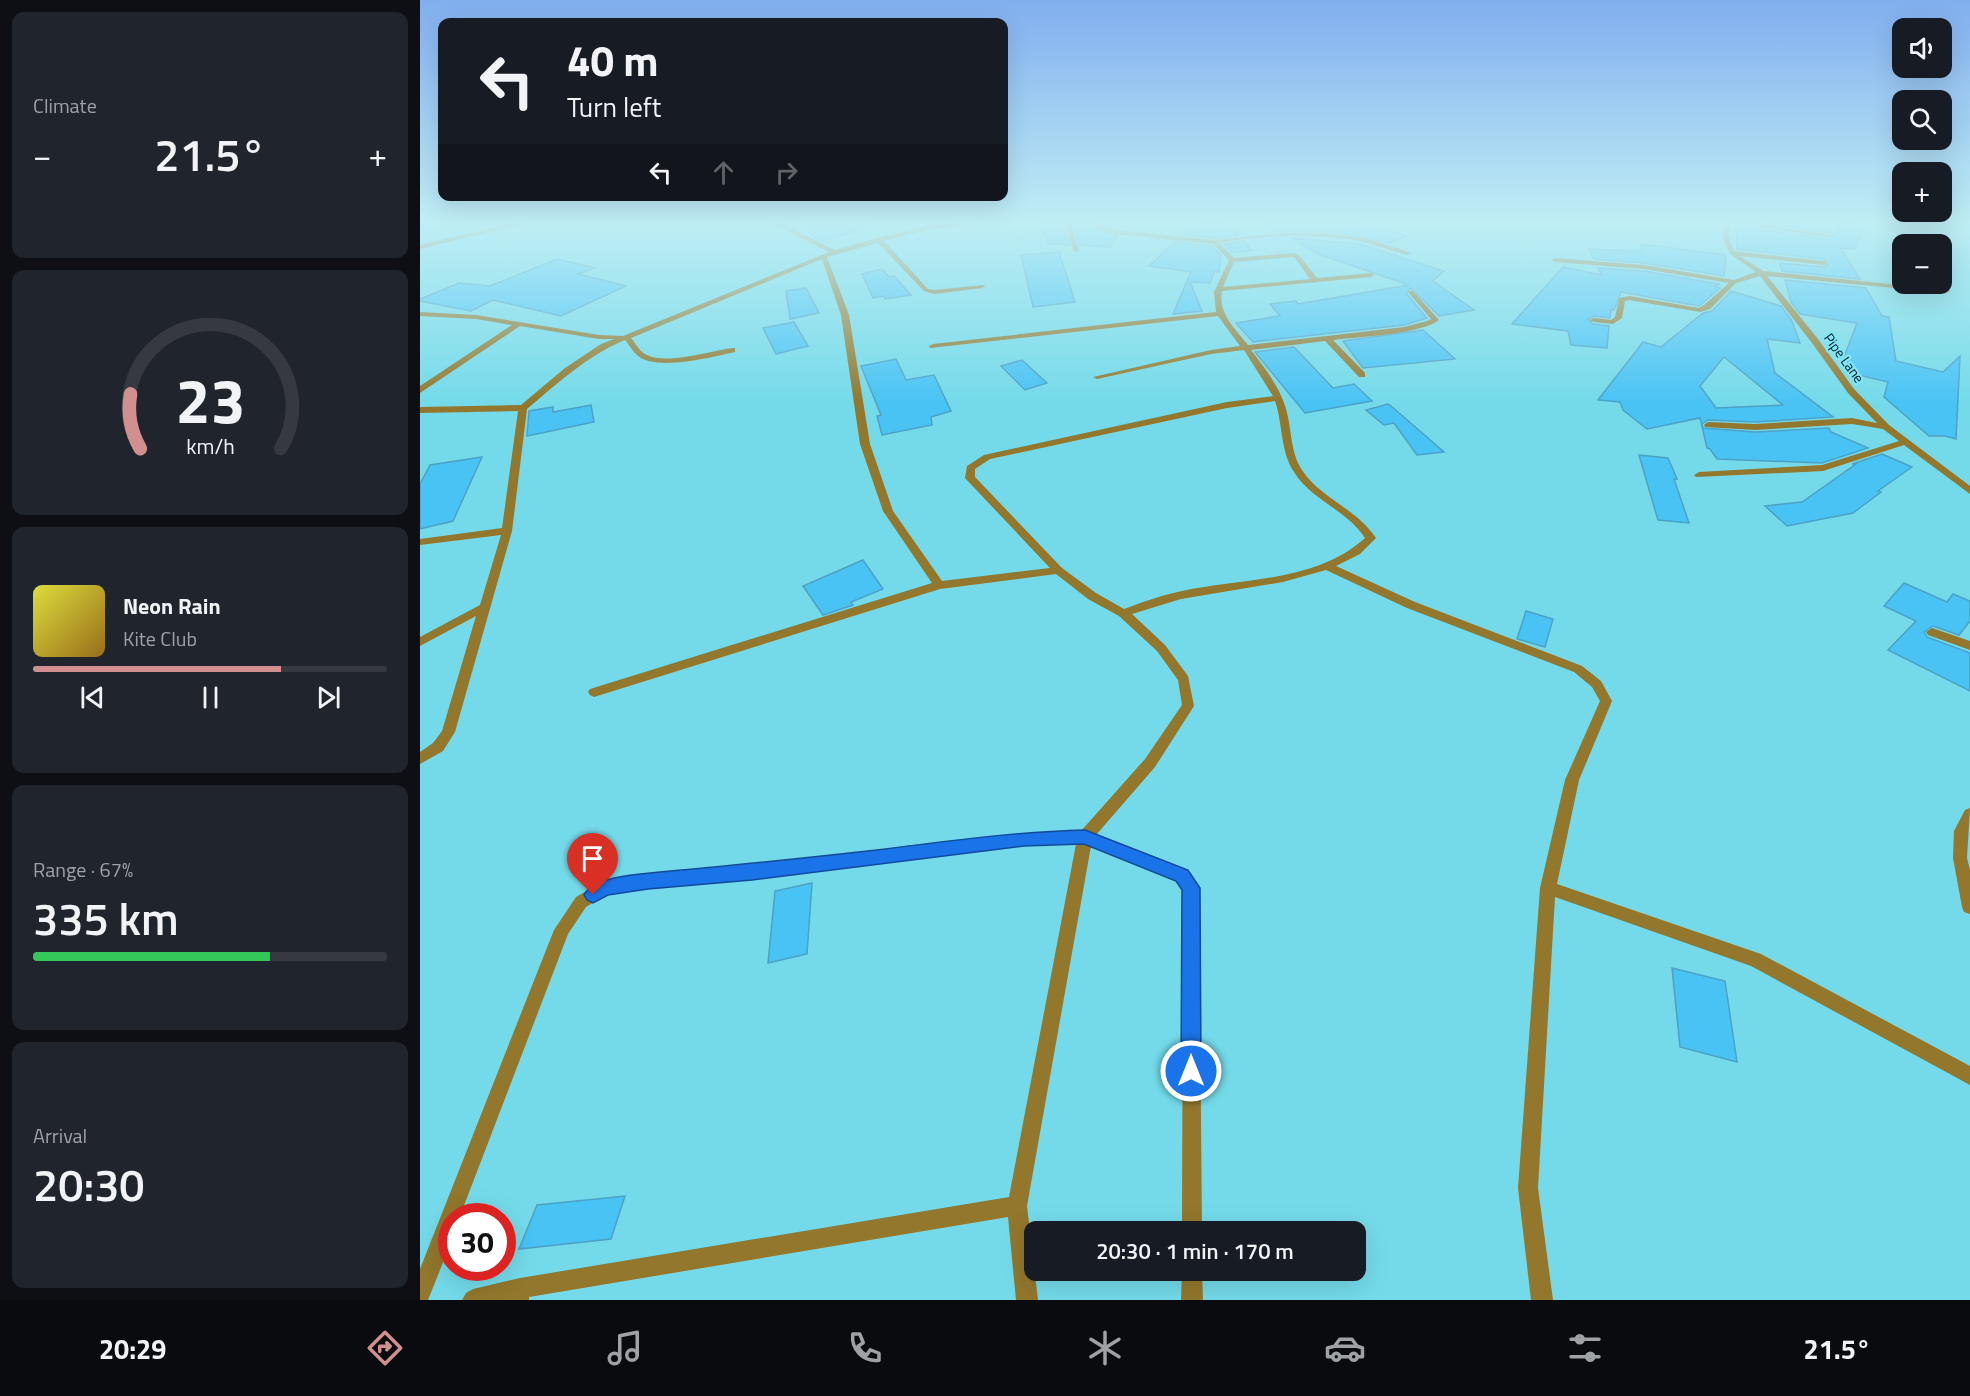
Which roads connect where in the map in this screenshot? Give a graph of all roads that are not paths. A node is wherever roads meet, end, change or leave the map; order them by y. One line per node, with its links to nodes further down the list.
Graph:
1 (763, 282): 17 (street)
2 (836, 282): 37 (street)
3 (918, 282): 9 (street)
4 (1222, 282): 11 (street)
5 (1297, 282): 11 (street)
6 (1734, 282): 15 (street)
7 (1768, 282): 29 (street, Pipe Lane)
8 (1851, 282): 10 (street)
9 (982, 286)
10 (1892, 286)
11 (1219, 289): 14 (street)
12 (1412, 292): 18 (street)
13 (420, 314): 16 (street)
14 (1220, 314): 19 (street); 20 (street)
15 (1594, 320)
16 (519, 324): 17 (street); 24 (street)
17 (627, 337): 21 (street); 26 (street)
18 (1327, 338): 20 (street); 22 (street)
19 (933, 346)
20 (1245, 348): 23 (street); 25 (street)
21 (732, 350)
22 (1362, 375)
23 (1097, 377)
24 (420, 390)
25 (1278, 398): 35 (street); 36 (street)
26 (523, 408): 27 (street); 33 (street)
27 (420, 410)
28 (1708, 425): 29 (street)
29 (1886, 427): 30 (street, Pipe Lane)
30 (1906, 442): 31 (street); 32 (street, Pipe Lane)
31 (1699, 475)
32 (1970, 491)
33 (507, 531): 34 (street); 38 (street)
34 (420, 542)
35 (1326, 566): 39 (street); 47 (street)
36 (1058, 570): 37 (street); 39 (street)
37 (939, 585): 43 (street)
38 (486, 606): 41 (street); 44 (street)
39 (1123, 613): 46 (street)
40 (1932, 632): 42 (street)
41 (420, 642)
42 (1970, 646)
43 (594, 692)
44 (420, 759)
45 (1970, 814): 48 (street)
46 (1085, 837): 50 (street); 51 (street); 54 (street)
47 (1548, 888): 49 (street); 58 (street)
48 (1969, 900)
49 (1970, 1076)
50 (1017, 1206): 53 (street); 56 (street)
51 (1192, 1221)
52 (1192, 1281): 57 (street)
53 (519, 1294): 55 (street)
54 (420, 1295)
55 (473, 1300)
56 (1027, 1300)
57 (1192, 1300)
58 (1542, 1300)

